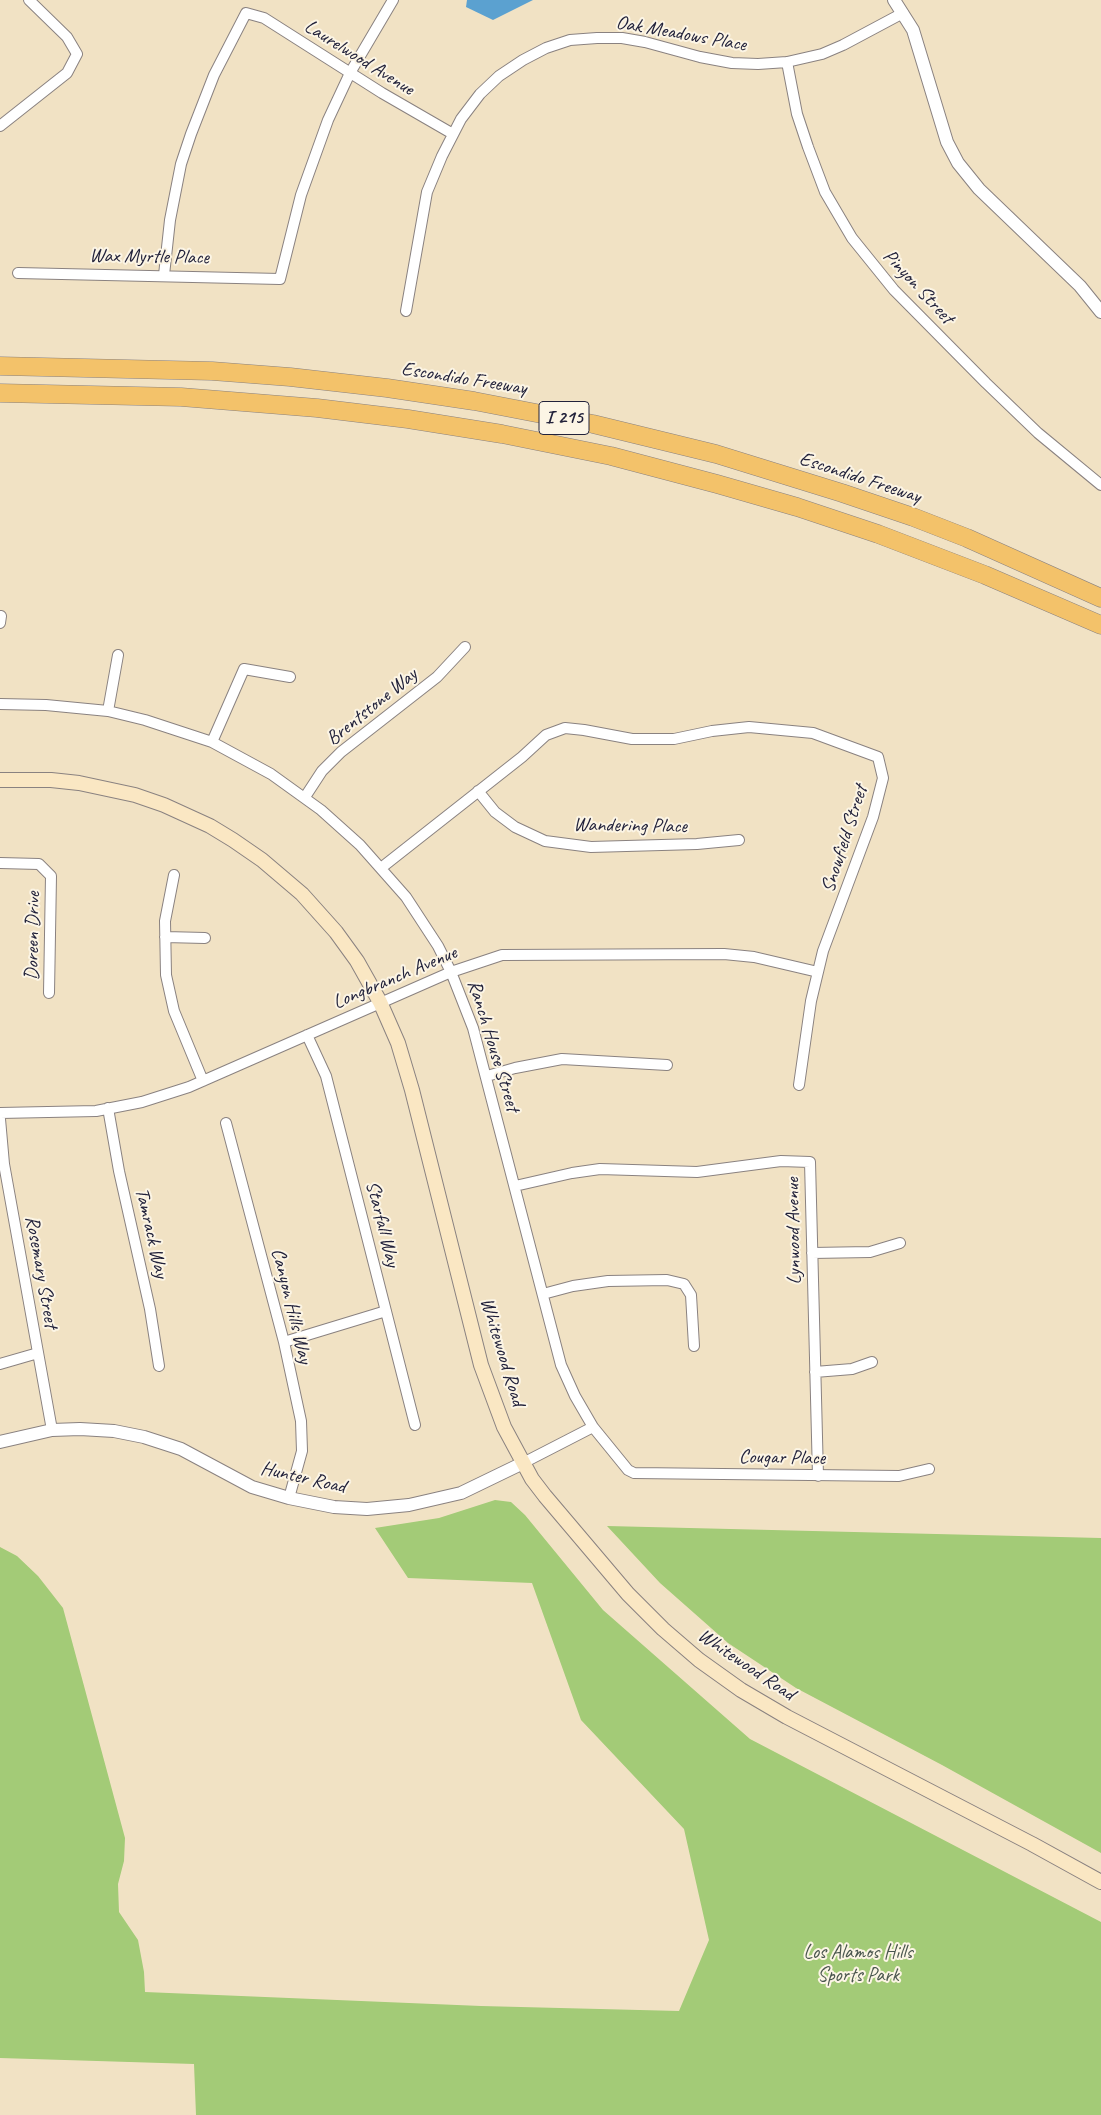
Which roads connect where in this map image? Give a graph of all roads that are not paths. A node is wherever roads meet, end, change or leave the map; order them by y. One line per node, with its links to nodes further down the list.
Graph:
1 (29, 0): 7 (street)
2 (393, 0): 6 (street)
3 (894, 0): 4 (street)
4 (903, 13): 5 (street, Oak Meadows Place); 12 (street)
5 (787, 62): 8 (street, Oak Meadows Place); 15 (street, Pinyon Street)
6 (350, 73): 8 (street, Laurelwood Avenue); 10 (street, Wax Myrtle Place); 10 (street, Laurelwood Avenue)
7 (0, 126)
8 (453, 134): 11 (street, Oak Meadows Place)
9 (18, 273): 10 (street, Wax Myrtle Place)
10 (164, 275)
11 (406, 311)
12 (1101, 312)
13 (0, 366): 16 (highway, Escondido Freeway / I 215)
14 (0, 393): 17 (highway, I 215)
15 (1101, 485)
16 (1101, 598)
17 (1101, 625)
18 (465, 647): 26 (street, Brentstone Way)
19 (118, 655): 22 (street)
20 (290, 677): 23 (street)
21 (0, 704): 22 (street, Ranch House Street)
22 (108, 711): 23 (street, Ranch House Street)
23 (212, 742): 26 (street, Ranch House Street)
24 (0, 780): 36 (main road, Whitewood Road)
25 (478, 791): 27 (street, Wandering Place); 29 (street); 34 (street, Snowfield Street)
26 (305, 797): 29 (street, Ranch House Street)
27 (739, 840)
28 (0, 863): 35 (street, Doreen Drive)
29 (381, 868): 33 (street, Ranch House Street)
30 (174, 875): 31 (street)
31 (165, 937): 32 (street); 40 (street)
32 (205, 938)
33 (451, 972): 34 (street, Longbranch Avenue); 36 (street, Longbranch Avenue); 39 (street, Ranch House Street)
34 (818, 972): 41 (street, Snowfield Street)
35 (49, 993)
36 (380, 1002): 37 (street, Longbranch Avenue); 62 (main road, Whitewood Road)
37 (307, 1035): 40 (street, Longbranch Avenue); 50 (street, Starfall Way)
38 (667, 1065): 39 (street)
39 (486, 1076): 46 (street, Ranch House Street)
40 (203, 1081): 42 (street, Longbranch Avenue)
41 (799, 1085)
42 (108, 1108): 43 (street, Longbranch Avenue); 56 (street, Tamrack Way)
43 (0, 1113)
44 (0, 1119): 53 (street, Rosemary Street)
45 (226, 1123): 51 (street, Canyon Hills Way)
46 (515, 1186): 48 (street, Lynwood Avenue); 49 (street, Ranch House Street)
47 (900, 1243): 48 (street)
48 (812, 1253): 57 (street, Lynwood Avenue)
49 (543, 1294): 52 (street); 59 (street, Ranch House Street)
50 (386, 1311): 51 (street); 58 (street, Starfall Way)
51 (284, 1342): 66 (street, Canyon Hills Way)
52 (694, 1346)
53 (38, 1353): 55 (street); 60 (street, Rosemary Street)
54 (872, 1362): 57 (street)
55 (0, 1364)
56 (159, 1366)
57 (815, 1372): 65 (street, Lynwood Avenue)
58 (415, 1425)
59 (593, 1426): 62 (street, Hunter Road); 64 (street, Ranch House Street)
60 (52, 1430): 61 (street, Hunter Road); 66 (street, Hunter Road)
61 (0, 1442)
62 (523, 1463): 66 (street, Hunter Road); 67 (main road, Whitewood Road)
63 (929, 1469): 65 (street, Cougar Place)
64 (634, 1473): 65 (street, Cougar Place)
65 (818, 1476)
66 (288, 1498)
67 (1101, 1882)

